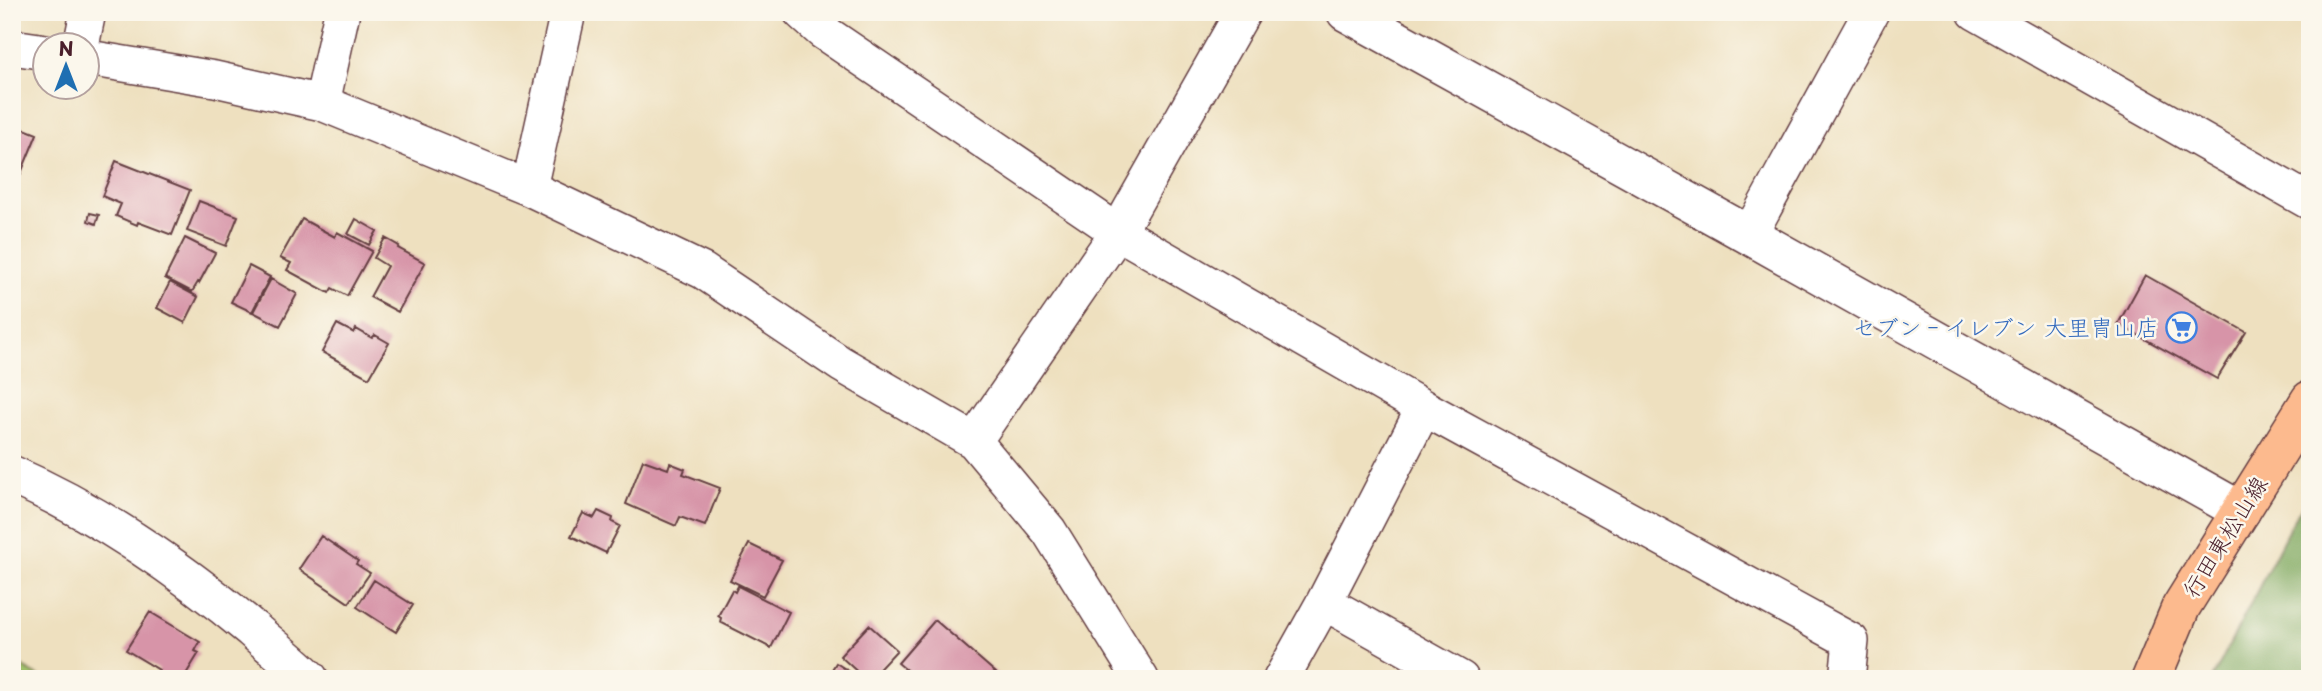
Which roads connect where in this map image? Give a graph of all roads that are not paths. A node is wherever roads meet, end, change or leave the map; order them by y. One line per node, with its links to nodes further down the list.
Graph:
1 (88, 12): 9 (street)
2 (342, 12): 13 (street)
3 (568, 12): 14 (street)
4 (801, 12): 16 (street)
5 (1243, 12): 16 (street)
6 (1346, 12): 17 (street)
7 (1871, 12): 17 (street)
8 (1975, 12): 15 (street)
9 (84, 32)
10 (12, 47): 11 (street)
11 (32, 50)
12 (102, 60): 13 (street)
13 (323, 103): 14 (street)
14 (529, 188): 20 (street)
15 (2310, 202)
16 (1118, 232): 19 (street); 20 (street)
17 (1749, 235): 22 (street)
18 (2310, 400): 22 (main road, 行田東松山線)
19 (1424, 408): 23 (street); 28 (street)
20 (974, 441): 25 (street)
21 (12, 475): 24 (street)
22 (2241, 511): 29 (main road, 行田東松山線)
23 (1324, 601): 26 (street); 27 (street)
24 (309, 679)
25 (1141, 679)
26 (1281, 679)
27 (1461, 679)
28 (1847, 679)
29 (2151, 679)

